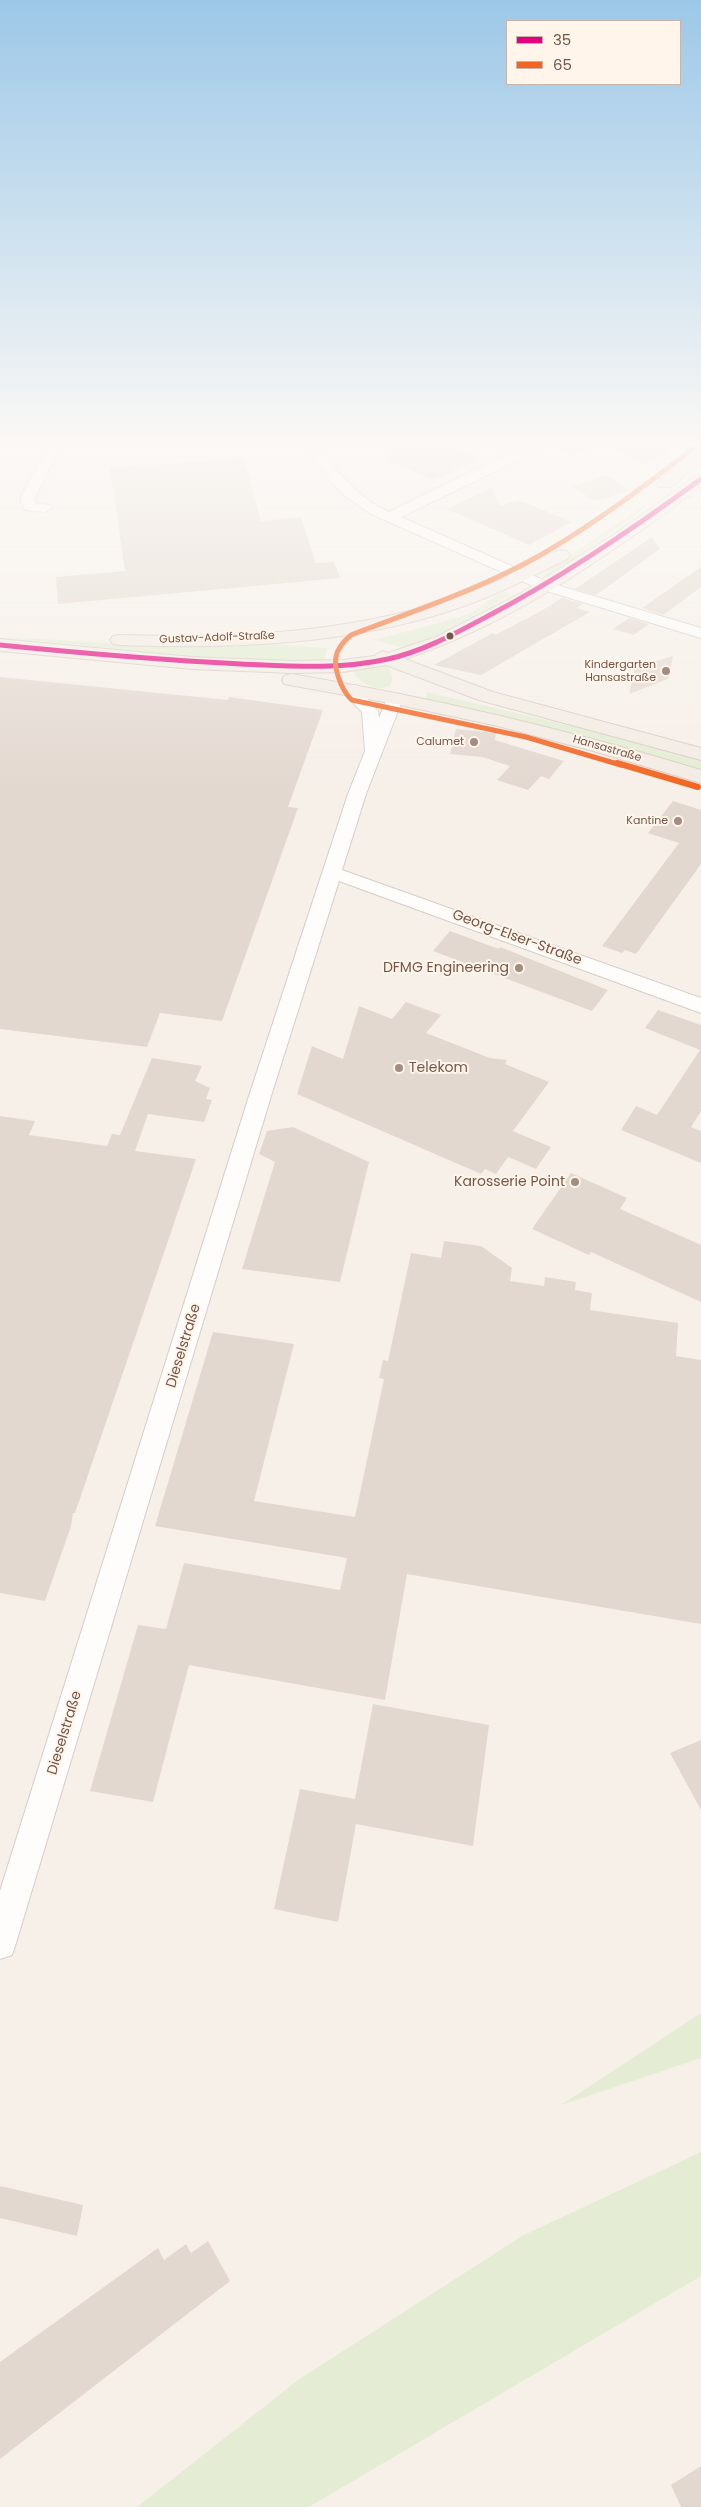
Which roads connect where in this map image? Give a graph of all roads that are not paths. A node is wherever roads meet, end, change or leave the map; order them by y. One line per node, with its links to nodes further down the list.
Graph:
1 (478, 556): 4 (street)
2 (557, 556): 4 (main road, Gustav-Adolf-Straße)
3 (592, 556): 5 (main road, Gustav-Adolf-Straße)
4 (524, 576): 5 (street); 6 (main road, Gustav-Adolf-Straße)
5 (545, 586): 8 (street); 12 (main road, Gustav-Adolf-Straße)
6 (432, 610): 9 (main road, Gustav-Adolf-Straße); 11 (main road, Gustav-Adolf-Straße)
7 (0, 632): 9 (main road, Gustav-Adolf-Straße)
8 (701, 633)
9 (264, 638): 11 (main road, Hansastraße)
10 (0, 645): 14 (main road, Gustav-Adolf-Straße)
11 (352, 647): 13 (main road, Hansastraße); 15 (main road)
12 (428, 647): 13 (main road, Gustav-Adolf-Straße); 16 (main road)
13 (388, 659): 15 (main road, Gustav-Adolf-Straße); 16 (main road, Hansastraße)
14 (192, 663): 15 (main road, Gustav-Adolf-Straße); 17 (main road, Gustav-Adolf-Straße)
15 (343, 666): 17 (main road)
16 (412, 669): 18 (main road); 19 (main road, Hansastraße)
17 (355, 690): 18 (main road, Hansastraße); 20 (street)
18 (395, 698): 19 (main road, Hansastraße); 20 (street); 21 (street, Dieselstraße); 23 (main road, Hansastraße)
19 (518, 705): 22 (main road, Hansastraße)
20 (370, 711): 21 (street, Dieselstraße)
21 (372, 750): 24 (street, Dieselstraße)
22 (701, 754)
23 (701, 777)
24 (332, 873): 25 (street, Georg-Elser-Straße); 26 (street, Dieselstraße)
25 (701, 1006)
26 (0, 1943)

